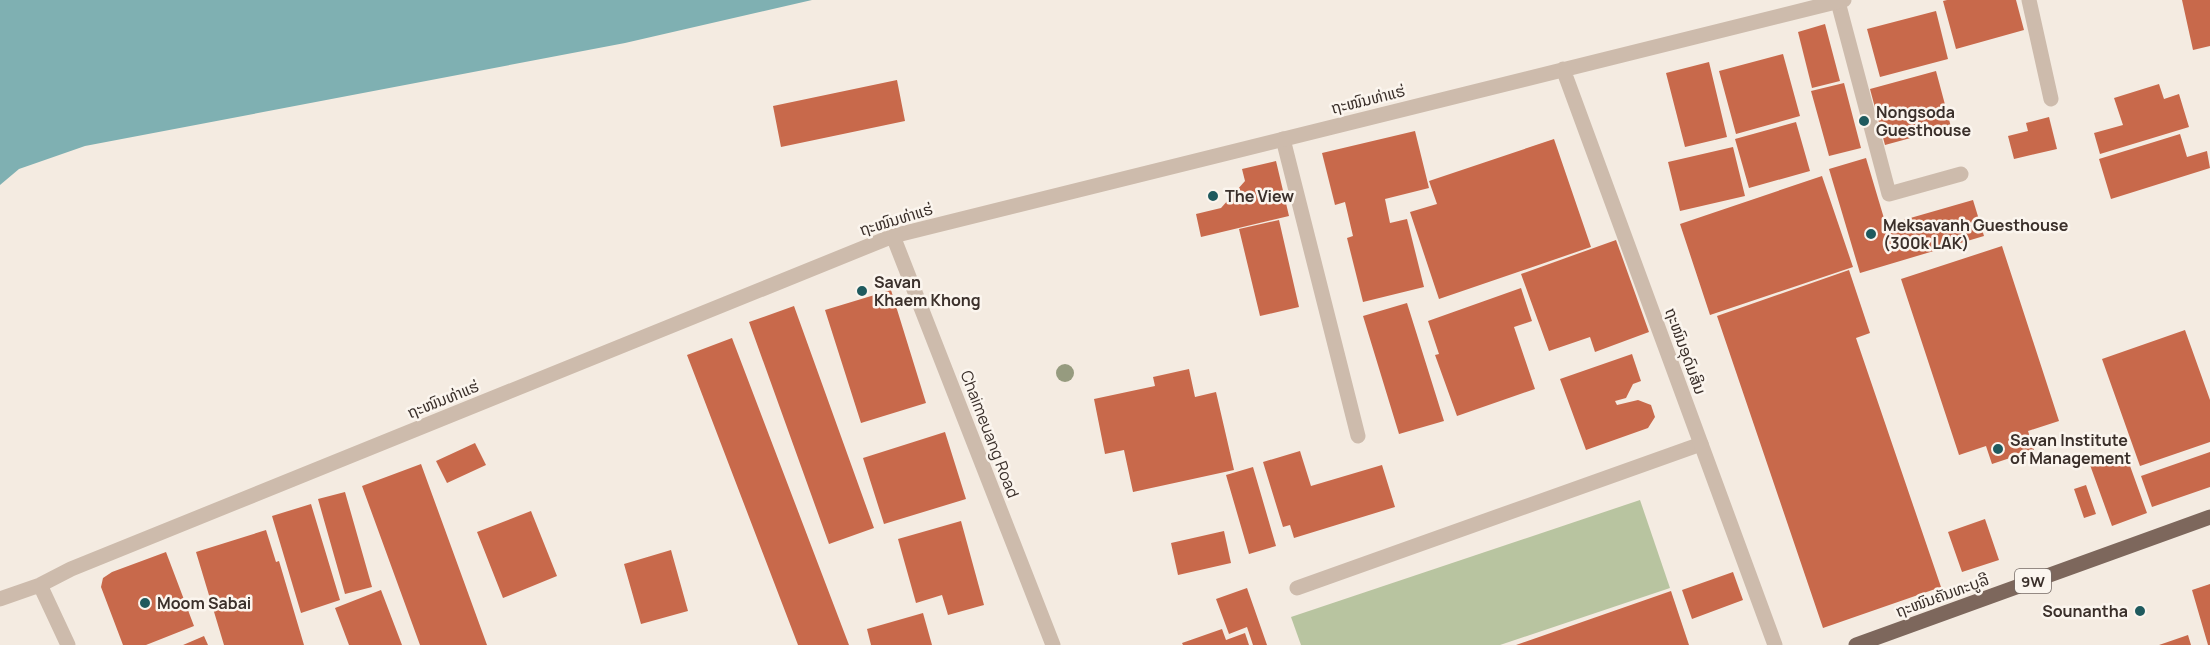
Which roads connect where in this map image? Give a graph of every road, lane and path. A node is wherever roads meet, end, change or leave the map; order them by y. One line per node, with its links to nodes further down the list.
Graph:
1 (2029, 0): 4 (street)
2 (1841, 1): 3 (street, ຖະໜົນທ່າແຮ່); 6 (street)
3 (1563, 69): 5 (street, ຖະໜົນທ່າແຮ່); 9 (street, ຖະໜົນອຸດົມສິນ)
4 (2051, 99)
5 (1283, 139): 7 (street, ຖະໜົນທ່າແຮ່); 8 (street)
6 (1961, 174)
7 (893, 236): 11 (street, ຖະໜົນທ່າແຮ່); 15 (street, Chaimeuang Road)
8 (1358, 436)
9 (1701, 444): 12 (street); 16 (street, ຖະໜົນອຸດົມສິນ)
10 (2210, 517): 17 (main road, ຖະໜົນຄັນທະບູລີ / 9W)
11 (40, 585): 13 (street, ຖະໜົນທ່າແຮ່); 14 (street)
12 (1298, 588)
13 (0, 599)
14 (68, 645)
15 (1053, 645)
16 (1775, 645)
17 (1856, 645)

